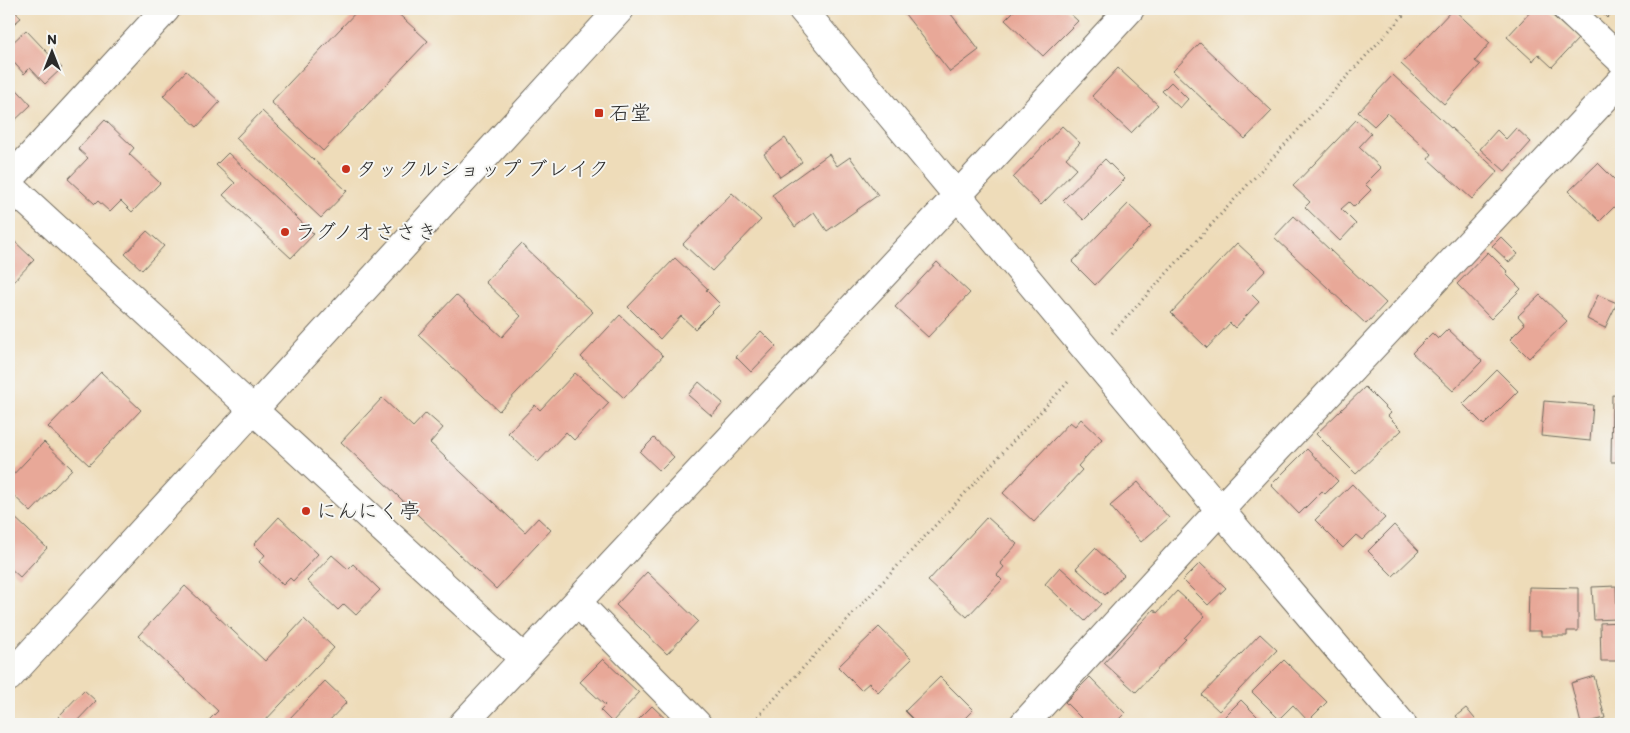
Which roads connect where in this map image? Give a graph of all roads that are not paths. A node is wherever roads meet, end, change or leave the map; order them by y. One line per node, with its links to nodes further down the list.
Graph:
1 (166, 9): 8 (street)
2 (620, 9): 11 (street)
3 (802, 9): 10 (street)
4 (1130, 9): 10 (street)
5 (1567, 9): 6 (street)
6 (1621, 60)
7 (1621, 81): 12 (street)
8 (9, 180)
9 (9, 185): 11 (street)
10 (958, 195): 12 (street); 13 (street)
11 (253, 410): 14 (street); 15 (street)
12 (1220, 510): 18 (street); 19 (street)
13 (577, 602): 14 (street); 17 (street)
14 (524, 659): 16 (street)
15 (9, 677)
16 (462, 724)
17 (697, 724)
18 (1024, 724)
19 (1402, 724)

